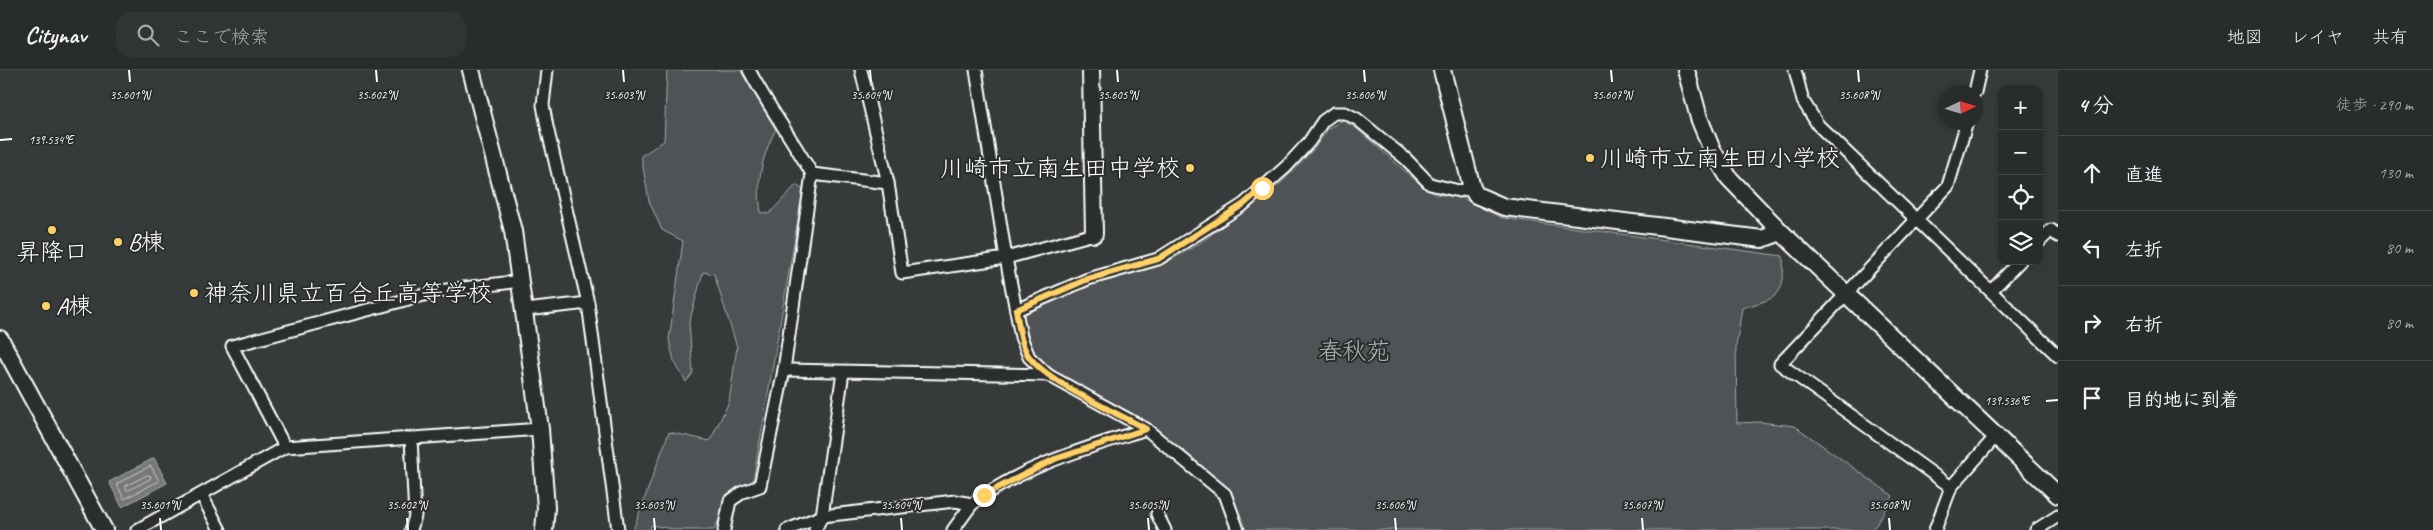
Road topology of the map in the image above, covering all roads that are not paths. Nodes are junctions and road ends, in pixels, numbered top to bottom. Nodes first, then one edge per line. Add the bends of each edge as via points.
1 (471, 70) edge
2 (547, 70) edge
3 (749, 70) edge
4 (862, 70) edge
5 (976, 70) edge
6 (1091, 70) edge
7 (1442, 70) edge
8 (1686, 70) edge
9 (1795, 70) edge
10 (1980, 70) edge
11 (1976, 85) edge
12 (1965, 130) edge
13 (812, 174) junction
14 (888, 183) junction
15 (1472, 188) junction
16 (1916, 219) junction
17 (1781, 232) junction
18 (1094, 234) joint
19 (2058, 236) edge
20 (2043, 238) edge
21 (1006, 258) junction
22 (2016, 265) edge
23 (521, 281) junction
24 (1990, 291) junction
25 (1848, 294) junction
26 (588, 302) junction
27 (525, 310) junction
28 (1016, 310) junction
29 (0, 339) edge
30 (2058, 356) edge
31 (784, 370) junction
32 (843, 372) junction
33 (1048, 376) junction
34 (540, 429) junction
35 (1146, 429) junction
36 (1996, 436) junction
37 (411, 438) junction
38 (285, 447) junction
39 (1951, 487) junction
40 (2058, 495) edge
41 (202, 496) junction
42 (972, 504) junction
43 (1157, 514) dead end
44 (822, 516) junction
45 (2058, 516) edge
46 (2044, 528) edge
47 (104, 530) edge
48 (137, 530) edge
49 (220, 530) edge
50 (411, 530) edge
51 (544, 530) edge
52 (618, 530) edge
53 (724, 530) edge
54 (787, 530) edge
55 (815, 530) edge
56 (953, 530) edge
57 (1165, 530) edge
58 (1238, 530) edge
59 (1935, 530) edge

1 - 23 street via 513,231
2 - 26 street via 543,104 546,127
3 - 13 street via 769,108
4 - 14 street
5 - 21 street
6 - 18 street
7 - 15 street
8 - 17 street via 1712,150 1729,178
9 - 16 street via 1803,101 1818,124
10 - 11 street
12 - 16 street via 1948,186
13 - 14 street
13 - 31 street
14 - 21 street via 902,273
15 - 17 street via 1476,195 1504,207 1762,239
15 - 28 street via 1459,191 1430,184 1406,159 1357,119 1345,113 1334,113 1323,121 1286,167 1244,204 1158,259 1088,279
16 - 24 street
16 - 25 street via 1858,279
17 - 25 street
18 - 21 street
19 - 20 street via 2052,230
21 - 28 street
22 - 24 street
23 - 27 street
23 - 38 street via 439,291 232,346
24 - 30 street
25 - 36 street
25 - 39 street via 1780,364
26 - 27 street
26 - 52 street
27 - 34 street
28 - 33 street via 1028,357
29 - 47 street
31 - 32 street
31 - 53 street via 760,486 743,492 730,502
32 - 33 street
32 - 44 street
33 - 35 street
34 - 37 street
34 - 51 street via 546,508
35 - 42 street via 1055,459
35 - 58 street via 1225,494
36 - 39 street
36 - 40 street
37 - 38 street
37 - 50 street via 415,516
38 - 41 street
39 - 59 street
41 - 48 street
41 - 49 street
42 - 44 street via 955,501
42 - 56 street
43 - 57 street
44 - 54 street
44 - 55 street
45 - 46 street

